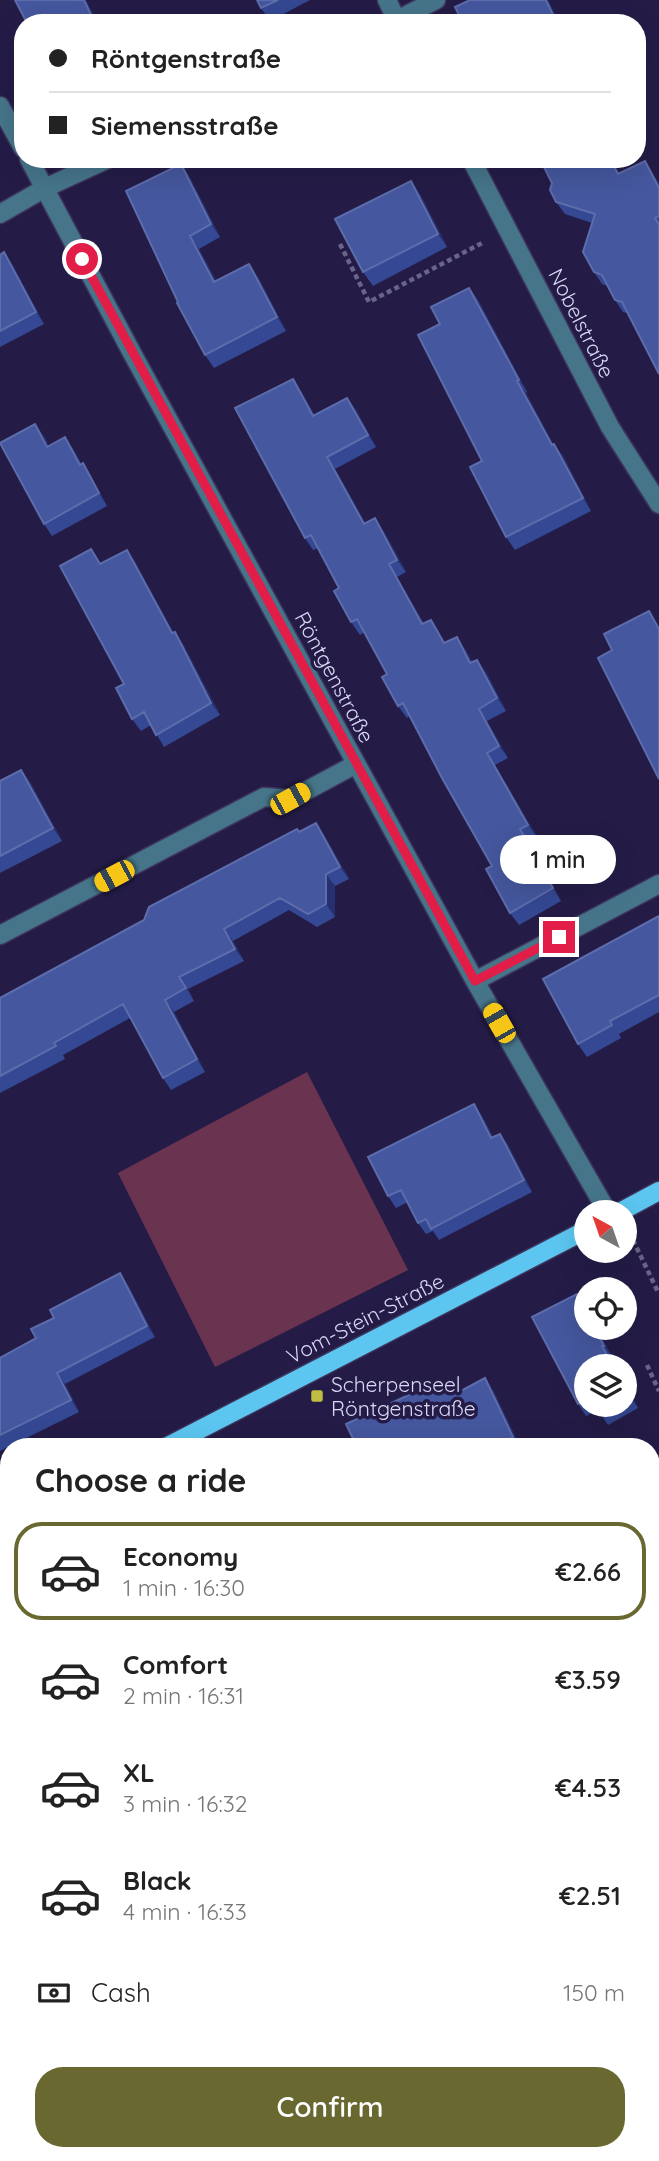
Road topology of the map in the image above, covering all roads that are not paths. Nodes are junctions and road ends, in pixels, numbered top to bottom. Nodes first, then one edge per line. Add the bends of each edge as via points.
1 (436, 0) edge
2 (410, 14) edge
3 (0, 106) edge
4 (14, 132) edge
5 (34, 168) edge
6 (88, 168) edge
7 (476, 168) edge
8 (45, 188) junction
9 (0, 214) edge
10 (659, 504) edge
11 (356, 764) junction
12 (659, 884) edge
13 (0, 935) edge
14 (475, 981) junction
15 (659, 1191) edge
16 (601, 1200) edge
17 (637, 1203) edge
18 (574, 1236) edge
19 (183, 1438) edge

1 - 2 street
3 - 4 street
5 - 8 street, Röntgenstraße
6 - 8 street
7 - 10 street, Nobelstraße via 610,427
8 - 9 street
8 - 11 street, Röntgenstraße
11 - 13 street via 290,799 264,797
11 - 14 street, Röntgenstraße
12 - 14 street
14 - 16 street, Röntgenstraße
15 - 17 main road
18 - 19 main road, Vom-Stein-Straße

